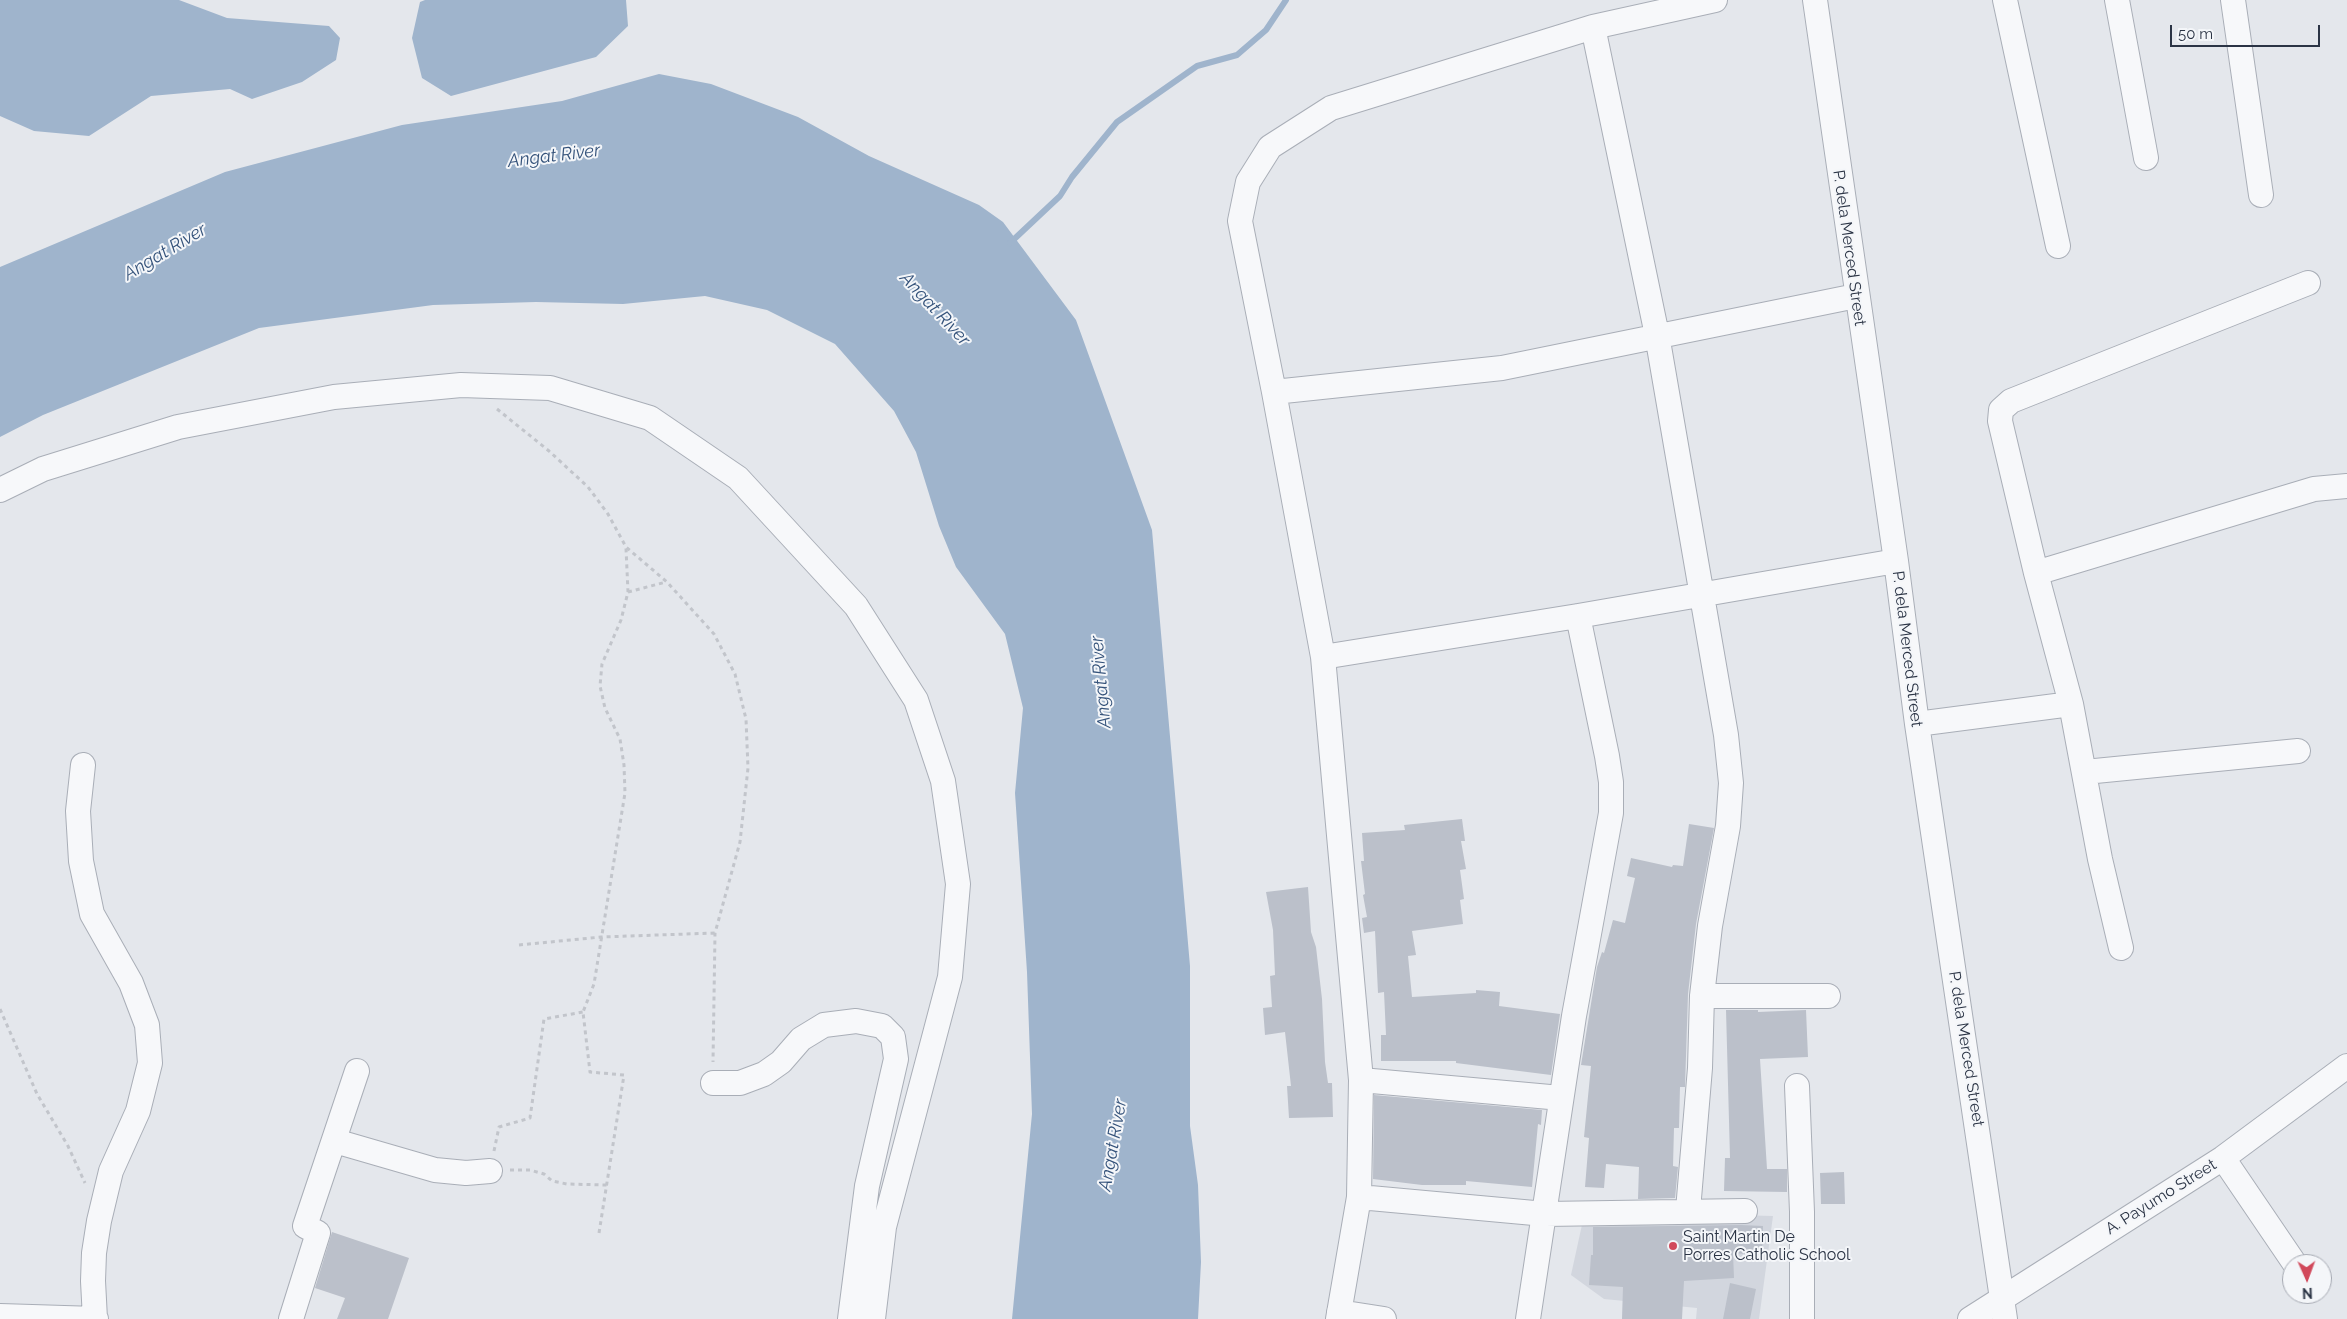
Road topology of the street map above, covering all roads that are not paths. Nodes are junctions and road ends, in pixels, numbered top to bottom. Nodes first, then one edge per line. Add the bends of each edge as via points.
1 (1715, 0) edge
2 (1814, 0) edge
3 (2005, 0) edge
4 (2117, 0) edge
5 (2233, 0) edge
6 (1593, 27) junction
7 (2146, 158) dead end
8 (2261, 195) dead end
9 (2058, 246) dead end
10 (2308, 283) dead end
11 (1856, 296) junction
12 (1657, 335) junction
13 (1274, 392) junction
14 (2347, 486) edge
15 (0, 490) edge
16 (1896, 561) junction
17 (2036, 573) junction
18 (1700, 596) junction
19 (1578, 616) junction
20 (1323, 657) junction
21 (2071, 704) junction
22 (1917, 724) junction
23 (2298, 752) dead end
24 (83, 766) dead end
25 (2086, 772) junction
26 (2121, 948) dead end
27 (1702, 996) junction
28 (1828, 996) dead end
29 (2347, 1066) edge
30 (357, 1071) dead end
31 (1361, 1080) junction
32 (713, 1083) road end
33 (1797, 1086) dead end
34 (1561, 1098) junction
35 (335, 1141) junction
36 (2224, 1158) junction
37 (490, 1171) road end
38 (1359, 1197) junction
39 (1688, 1210) junction
40 (1745, 1211) dead end
41 (1545, 1214) junction
42 (2288, 1254) edge
43 (2004, 1308) edge
44 (0, 1316) edge
45 (1338, 1316) edge
46 (96, 1319) edge
47 (291, 1319) edge
48 (850, 1319) edge
49 (873, 1319) edge
50 (1384, 1319) edge
51 (1528, 1319) edge
52 (1802, 1319) edge
53 (1970, 1319) edge

1 - 6 street
2 - 11 street, P. dela Merced Street
3 - 9 street
4 - 7 street
5 - 8 street
6 - 12 street
6 - 13 street via 1331,108 1270,147 1248,182 1240,221
10 - 17 street via 2011,401 2001,410 2000,421
11 - 12 street
11 - 16 street, P. dela Merced Street
12 - 13 street via 1502,368
12 - 18 street
13 - 20 street
14 - 17 street via 2314,489
15 - 49 street via 43,469 178,427 334,397 461,385 550,388 650,418 738,478 856,606 916,700 943,780 958,884 950,977 884,1227
16 - 18 street
16 - 22 street, P. dela Merced Street
17 - 21 street
18 - 19 street
18 - 27 street via 1726,735 1731,783 1728,826 1710,926
19 - 20 street
19 - 34 street via 1607,756 1611,813
20 - 31 street
21 - 22 street
21 - 25 street
22 - 43 street, P. dela Merced Street
23 - 25 street
24 - 46 street via 78,821 81,861 92,914 131,983 147,1025 150,1063 138,1111 111,1171 99,1221 93,1272
25 - 26 street via 2100,859
27 - 28 street
27 - 39 street via 1700,1068
29 - 36 street, A. Payumo Street
30 - 35 street
31 - 34 street
31 - 38 street
32 - 48 street via 740,1082 764,1074 781,1062 802,1039 824,1025 856,1022 882,1026 893,1037 896,1059 867,1186
33 - 52 street
34 - 41 street
35 - 37 street via 435,1170
35 - 47 street via 305,1226 318,1233
36 - 42 street
36 - 43 street, A. Payumo Street
38 - 41 street
38 - 45 street
39 - 40 street
39 - 41 street
41 - 51 street
43 - 53 street, A. Payumo Street
44 - 46 street
45 - 50 street

